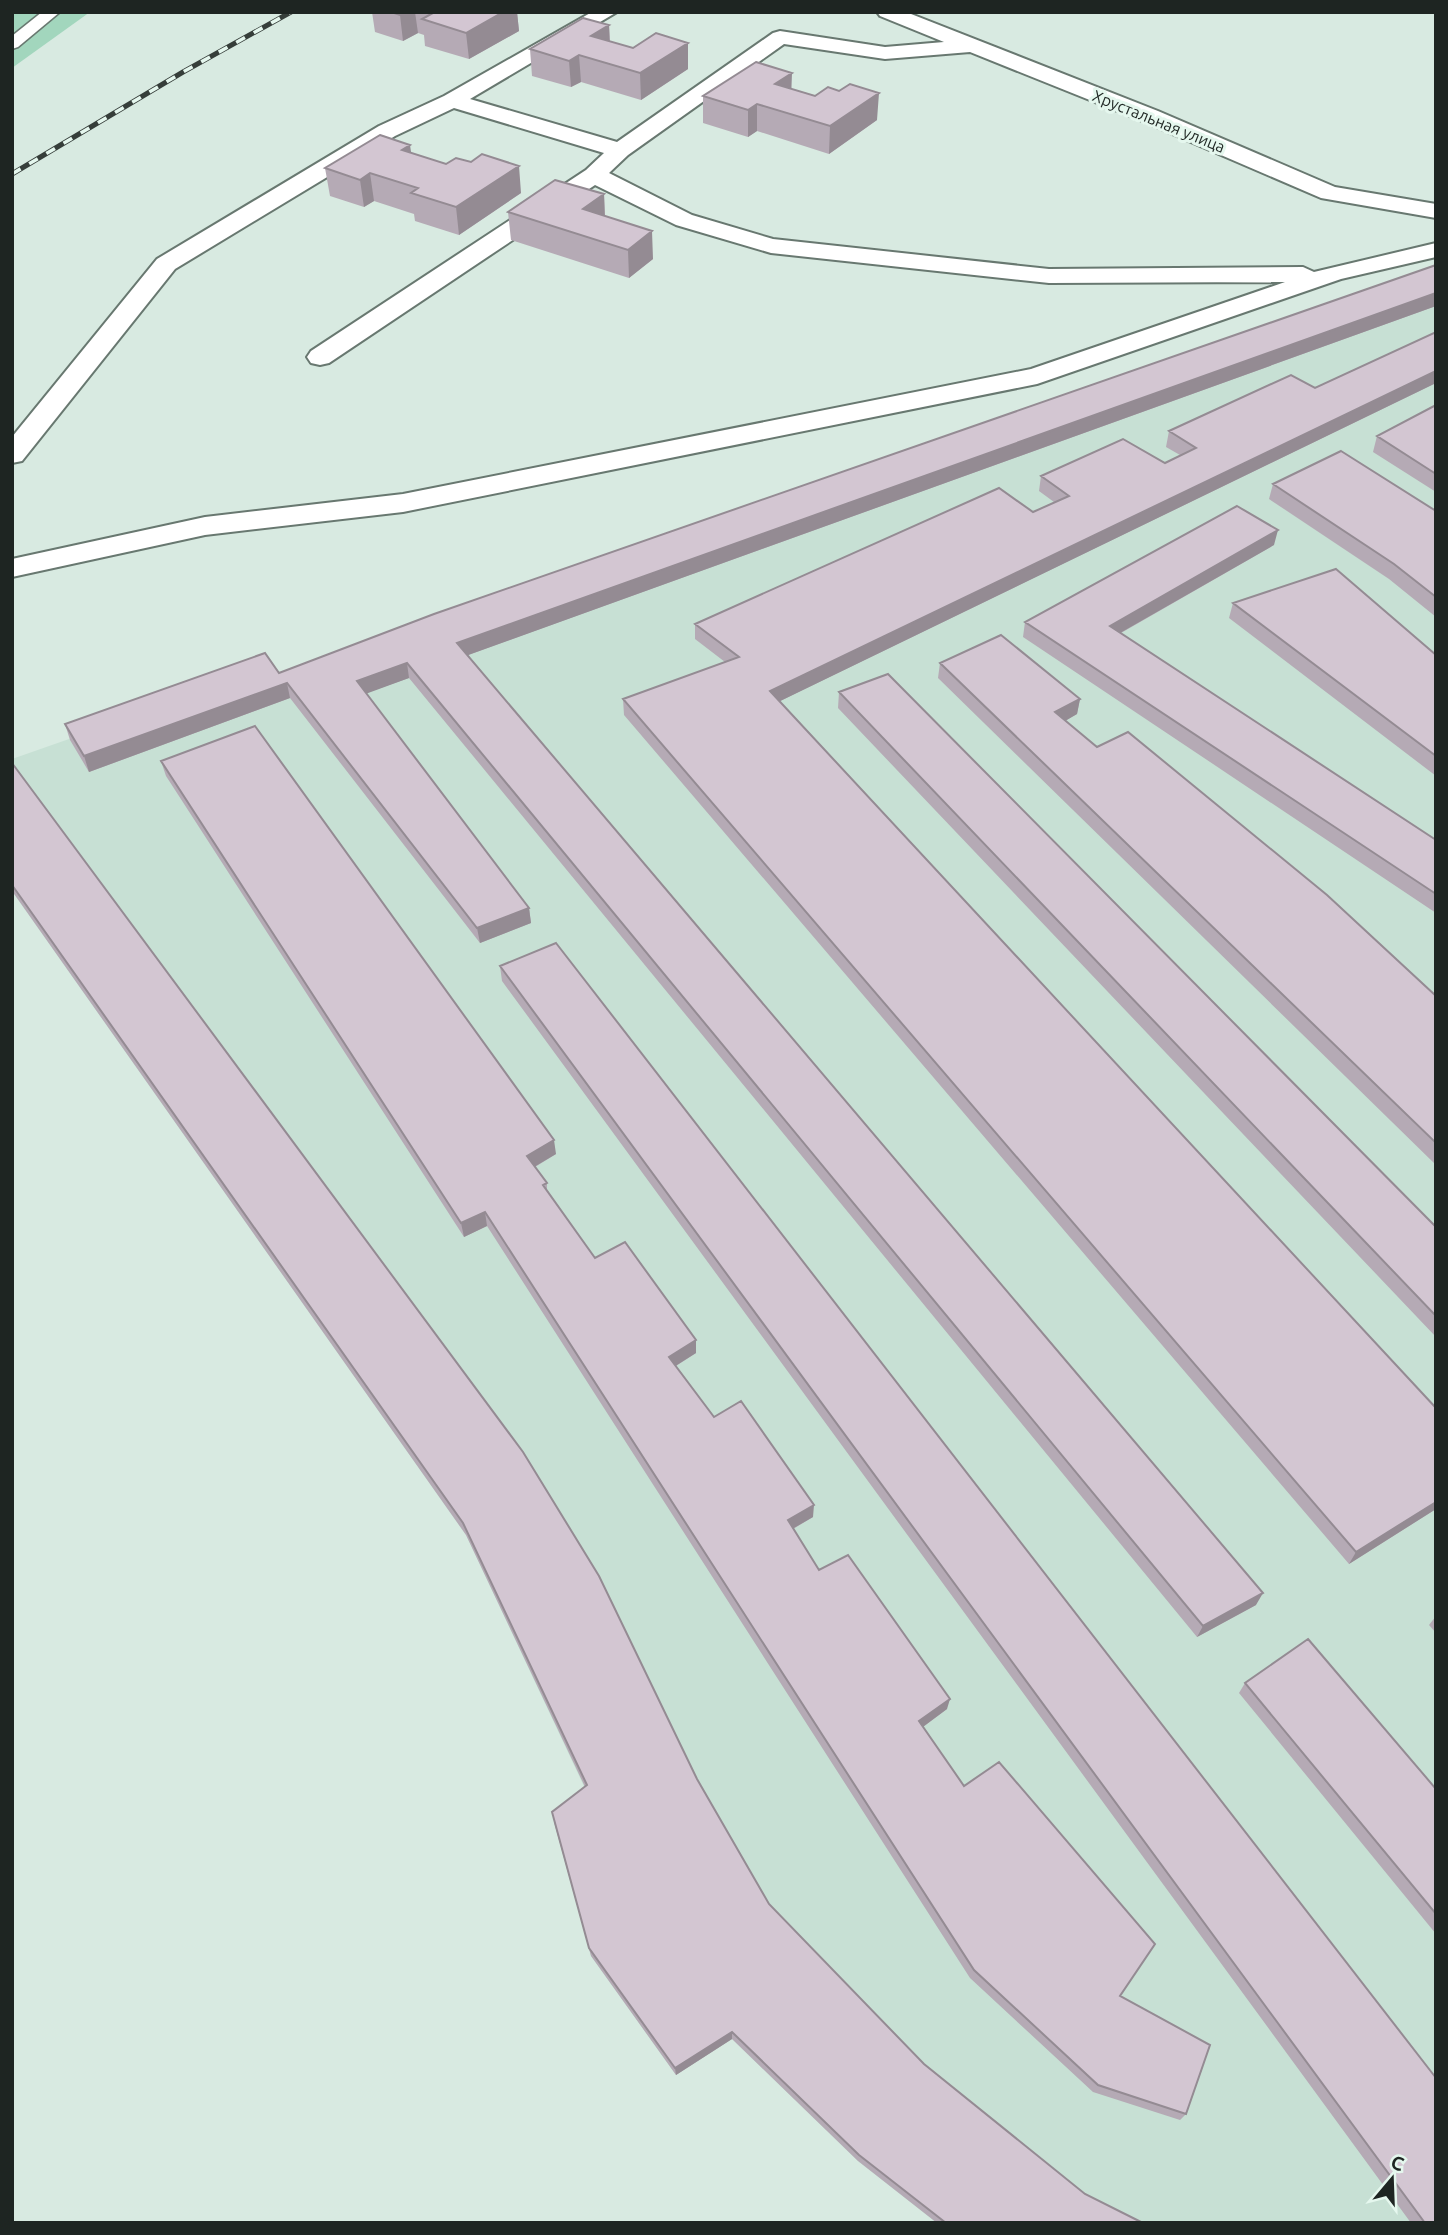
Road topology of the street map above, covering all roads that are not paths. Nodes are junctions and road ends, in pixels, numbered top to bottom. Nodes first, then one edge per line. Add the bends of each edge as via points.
1 (52, 12) edge
2 (607, 12) edge
3 (887, 12) edge
4 (12, 44) edge
5 (971, 46) junction
6 (452, 101) junction
7 (620, 150) junction
8 (593, 175) junction
9 (1436, 211) edge
10 (1436, 250) edge
11 (1334, 273) junction
12 (320, 357) dead end
13 (12, 456) edge
14 (12, 568) edge

1 - 4 lane
2 - 6 street
3 - 5 street, Хрустальная улица
5 - 7 street via 886,53 780,37
5 - 9 street, Хрустальная улица via 1329,193
6 - 7 street
6 - 13 street via 387,131 166,264
7 - 8 street
8 - 11 street via 684,220 771,246 1049,276
8 - 12 street
10 - 11 street
11 - 14 street via 1037,376 403,503 205,526

